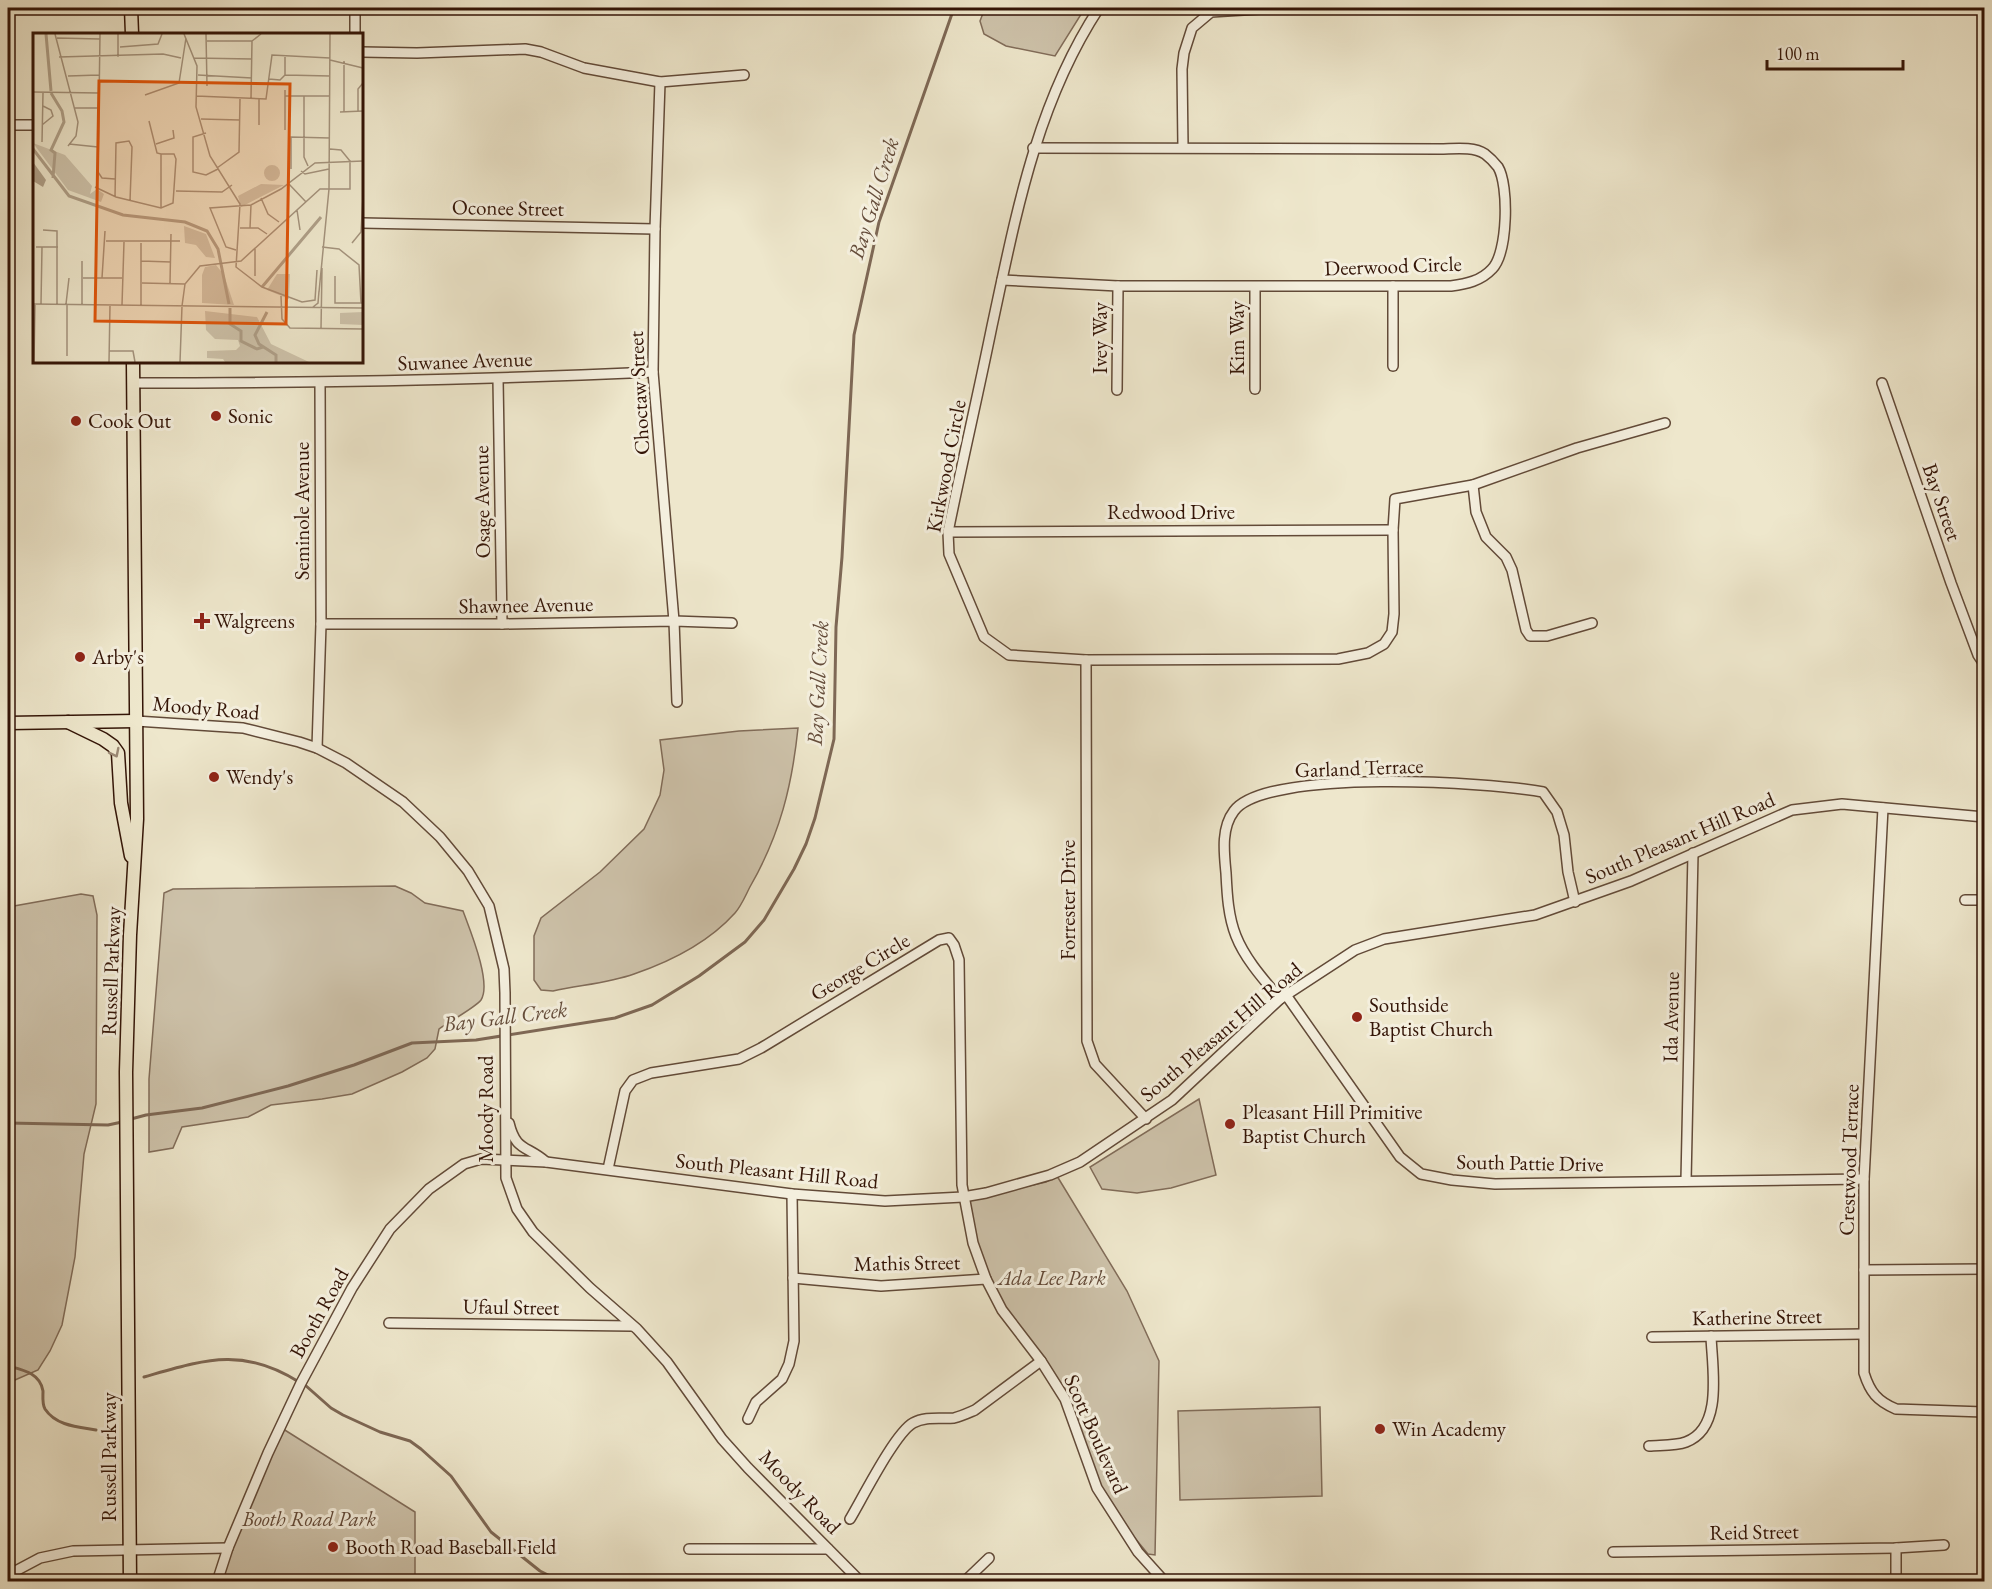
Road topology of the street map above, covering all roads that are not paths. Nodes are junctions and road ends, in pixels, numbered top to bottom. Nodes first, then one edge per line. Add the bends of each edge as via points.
1 (131, 8) edge
2 (355, 8) edge
3 (1099, 8) edge
4 (1303, 8) edge
5 (1396, 8) edge
6 (132, 33) edge
7 (355, 33) edge
8 (363, 52) edge
9 (744, 75) dead end
10 (660, 82) junction
11 (8, 125) edge
12 (33, 125) edge
13 (1183, 147) junction
14 (1033, 148) junction
15 (363, 223) edge
16 (655, 229) junction
17 (1002, 280) junction
18 (1118, 286) junction
19 (1393, 286) junction
20 (1255, 287) junction
21 (133, 363) edge
22 (1393, 366) dead end
23 (653, 372) junction
24 (498, 379) junction
25 (133, 383) junction
26 (320, 383) junction
27 (1882, 383) dead end
28 (1255, 389) dead end
29 (1117, 390) dead end
30 (1665, 423) dead end
31 (1473, 485) junction
32 (1393, 530) junction
33 (948, 532) junction
34 (674, 621) junction
35 (732, 623) dead end
36 (1592, 623) dead end
37 (321, 624) junction
38 (502, 624) junction
39 (1086, 660) junction
40 (1984, 664) edge
41 (677, 702) dead end
42 (136, 721) junction
43 (68, 722) junction
44 (8, 723) edge
45 (316, 748) junction
46 (1883, 808) junction
47 (1984, 816) edge
48 (1693, 853) junction
49 (135, 877) junction
50 (1965, 900) dead end
51 (1984, 900) edge
52 (1575, 902) junction
53 (1283, 997) junction
54 (505, 1110) junction
55 (1146, 1119) junction
56 (505, 1159) junction
57 (546, 1162) junction
58 (608, 1169) junction
59 (1864, 1179) junction
60 (1686, 1181) junction
61 (792, 1194) junction
62 (963, 1197) junction
63 (1984, 1269) edge
64 (1864, 1270) junction
65 (793, 1278) junction
66 (986, 1279) junction
67 (389, 1323) dead end
68 (632, 1326) junction
69 (1863, 1334) junction
70 (1711, 1336) junction
71 (1652, 1337) dead end
72 (1041, 1361) junction
73 (1984, 1412) edge
74 (748, 1419) dead end
75 (1649, 1446) dead end
76 (850, 1519) dead end
77 (1944, 1545) dead end
78 (228, 1548) junction
79 (1896, 1548) junction
80 (689, 1549) dead end
81 (828, 1549) junction
82 (129, 1550) junction
83 (1613, 1552) dead end
84 (988, 1558) dead end
85 (8, 1575) edge
86 (130, 1581) edge
87 (217, 1581) edge
88 (861, 1581) edge
89 (964, 1581) edge
90 (1165, 1581) edge
91 (1896, 1581) edge

1 - 6 main road
2 - 7 street
3 - 14 street, Kirkwood Circle via 1059,78
4 - 5 street
4 - 13 street via 1211,12 1192,28 1182,69
8 - 10 street via 525,49 585,68
9 - 10 street
10 - 16 street, Choctaw Street
11 - 12 street
13 - 14 street, Deerwood Circle
13 - 19 street, Deerwood Circle via 1482,152 1498,168 1503,183 1503,237 1494,268 1467,284
14 - 17 street, Kirkwood Circle
15 - 16 street, Oconee Street
16 - 23 street, Choctaw Street
17 - 18 street, Deerwood Circle
17 - 33 street, Kirkwood Circle
18 - 20 street, Deerwood Circle
18 - 29 street, Ivey Way
19 - 20 street, Deerwood Circle
19 - 22 street
20 - 28 street, Kim Way
21 - 25 main road, Russell Parkway
23 - 24 street, Suwanee Avenue
23 - 34 street, Choctaw Street
24 - 26 street, Suwanee Avenue
24 - 38 street, Osage Avenue
25 - 26 street, Suwanee Avenue
25 - 42 main road, Russell Parkway
26 - 37 street, Seminole Avenue
27 - 40 street, Bay Street via 1951,583
30 - 31 street via 1577,448
31 - 32 street, Kirkwood Circle via 1395,499
31 - 36 street via 1476,512 1486,537 1506,557 1512,570 1530,636 1547,636
32 - 33 street, Redwood Drive
32 - 39 street, Kirkwood Circle via 1392,632 1384,644 1368,653 1338,659
33 - 39 street, Kirkwood Circle via 949,554 984,637 1009,655
34 - 35 street, Shawnee Avenue
34 - 38 street, Shawnee Avenue
34 - 41 street, Choctaw Street
37 - 38 street, Shawnee Avenue
37 - 45 street, Seminole Avenue
39 - 55 street, Forrester Drive via 1087,1041 1095,1065
42 - 43 main road, Moody Road
42 - 45 street, Moody Road via 243,728
42 - 49 main road, Russell Parkway
43 - 44 main road, Moody Road
43 -> 49 main road via 104,739 118,753 121,803
45 - 54 street, Moody Road via 346,763 403,802 440,837 468,871 489,906 504,969
46 - 47 street, South Pleasant Hill Road
46 - 48 street, South Pleasant Hill Road via 1842,804 1792,810
46 - 59 street, Crestwood Terrace
48 - 52 street, South Pleasant Hill Road
48 - 60 street, Ida Avenue
49 - 82 main road, Russell Parkway via 126,1071
50 - 51 street
52 - 53 street, South Pleasant Hill Road via 1535,915 1384,939 1355,950
52 - 53 street, Garland Terrace via 1564,835 1557,812 1543,792 1467,783 1342,783 1294,787 1245,800 1227,824 1224,845 1228,903 1235,935 1245,954
53 - 55 street, South Pleasant Hill Road via 1172,1101
53 - 60 street, South Pattie Drive via 1400,1157 1421,1174 1495,1184
54 - 56 street, Moody Road
54 - 57 street via 515,1141
55 - 62 street, South Pleasant Hill Road via 1080,1162 1050,1175
56 - 57 street, South Pleasant Hill Road
56 - 68 street, Moody Road via 510,1193 526,1223
56 - 78 street, Booth Road via 464,1164 429,1189 390,1229 352,1288 301,1383
57 - 58 street, South Pleasant Hill Road
58 - 61 street, South Pleasant Hill Road
58 - 62 street, George Circle via 626,1091 633,1080 651,1073 738,1059 939,940 949,938 959,960
59 - 60 street, South Pattie Drive
59 - 64 street, Crestwood Terrace
61 - 62 street, South Pleasant Hill Road via 885,1201
61 - 65 street
62 - 66 street, Scott Boulevard
63 - 64 street
64 - 69 street, Crestwood Terrace
65 - 66 street, Mathis Street via 881,1286
65 - 74 street via 794,1341 789,1364 782,1379 756,1402
66 - 72 street, Scott Boulevard via 1008,1318
67 - 68 street, Ufaul Street
68 - 81 street, Moody Road via 668,1362 748,1468
69 - 70 street, Katherine Street
69 - 73 street, Crestwood Terrace via 1866,1380 1883,1404 1896,1409
70 - 71 street, Katherine Street
70 - 75 street via 1713,1400 1707,1423 1687,1442
72 - 76 street via 965,1415 912,1423 899,1435
72 - 90 street, Scott Boulevard via 1065,1399 1097,1488 1137,1552
77 - 79 street, Reid Street
78 - 82 street
78 - 87 street, Booth Road
79 - 83 street, Reid Street
79 - 91 street
80 - 81 street
81 - 88 street, Moody Road
82 - 85 street via 73,1551 40,1558
82 - 86 main road, Russell Parkway
84 - 89 street

